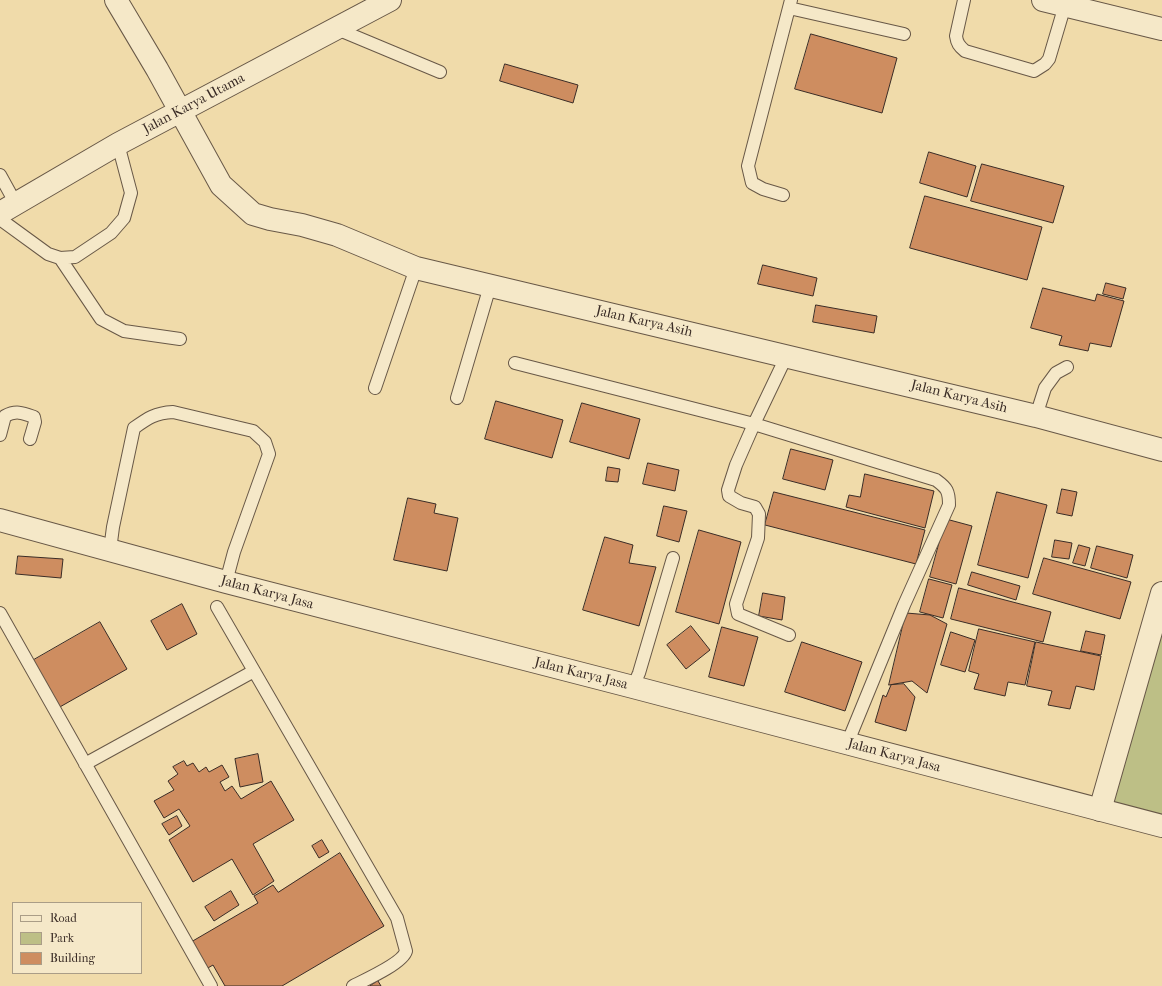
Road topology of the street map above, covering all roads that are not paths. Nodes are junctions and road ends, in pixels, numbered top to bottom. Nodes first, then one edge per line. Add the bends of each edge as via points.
1 (116, 0) edge
2 (390, 0) edge
3 (964, 0) edge
4 (1043, 0) edge
5 (790, 4) edge
6 (1070, 4) edge
7 (337, 29) junction
8 (1162, 29) edge
9 (904, 34) dead end
10 (440, 72) dead end
11 (180, 111) junction
12 (118, 144) junction
13 (0, 175) edge
14 (783, 195) dead end
15 (8, 209) edge
16 (0, 219) edge
17 (60, 258) junction
18 (416, 268) junction
19 (490, 286) junction
20 (180, 339) dead end
21 (787, 355) junction
22 (515, 364) dead end
23 (1067, 367) dead end
24 (375, 388) dead end
25 (457, 398) dead end
26 (1036, 416) junction
27 (754, 424) junction
28 (0, 435) edge
29 (30, 439) dead end
30 (1162, 450) edge
31 (0, 520) edge
32 (110, 550) junction
33 (673, 558) dead end
34 (226, 582) junction
35 (1162, 593) edge
36 (217, 607) dead end
37 (0, 614) edge
38 (789, 635) dead end
39 (254, 671) junction
40 (633, 687) junction
41 (847, 744) junction
42 (85, 764) junction
43 (1100, 810) junction
44 (1162, 826) edge
45 (211, 986) edge
46 (354, 986) edge

1 - 11 street, Jalan Karya Asih
2 - 7 street, Jalan Karya Utama
3 - 6 lane via 956,36 960,47 964,51 1034,71 1049,58
4 - 6 street
5 - 9 lane
5 - 14 lane via 748,166 752,182 763,189
6 - 8 street
7 - 10 lane
7 - 11 street, Jalan Karya Utama
11 - 12 street, Jalan Karya Utama
11 - 18 street, Jalan Karya Asih via 221,185 253,214 337,234
12 - 15 street, Jalan Karya Utama
12 - 17 lane via 131,193 124,218 111,234 75,257
13 - 15 lane
16 - 17 lane via 48,254
17 - 20 lane via 101,319 124,331
18 - 19 street, Jalan Karya Asih
18 - 24 lane
19 - 21 street, Jalan Karya Asih
19 - 25 lane
21 - 26 street, Jalan Karya Asih
21 - 27 lane
22 - 27 lane
23 - 26 lane via 1056,373 1045,388
26 - 30 street, Jalan Karya Asih
27 - 38 lane via 728,490 729,496 755,507 759,514 758,538 736,604 738,614
27 - 41 lane via 936,480 949,493 949,504
28 - 29 lane via 5,416 12,412 20,412 34,417
31 - 32 street, Jalan Karya Jasa
32 - 34 street, Jalan Karya Jasa
32 - 34 lane via 134,428 153,415 172,412 253,431 265,442 269,454
33 - 40 lane
34 - 40 street, Jalan Karya Jasa
35 - 43 street
36 - 39 lane
37 - 42 lane
39 - 42 lane
39 - 46 lane via 397,918 405,955
40 - 41 street, Jalan Karya Jasa
41 - 43 street, Jalan Karya Jasa
42 - 45 lane
43 - 44 street, Jalan Karya Jasa

